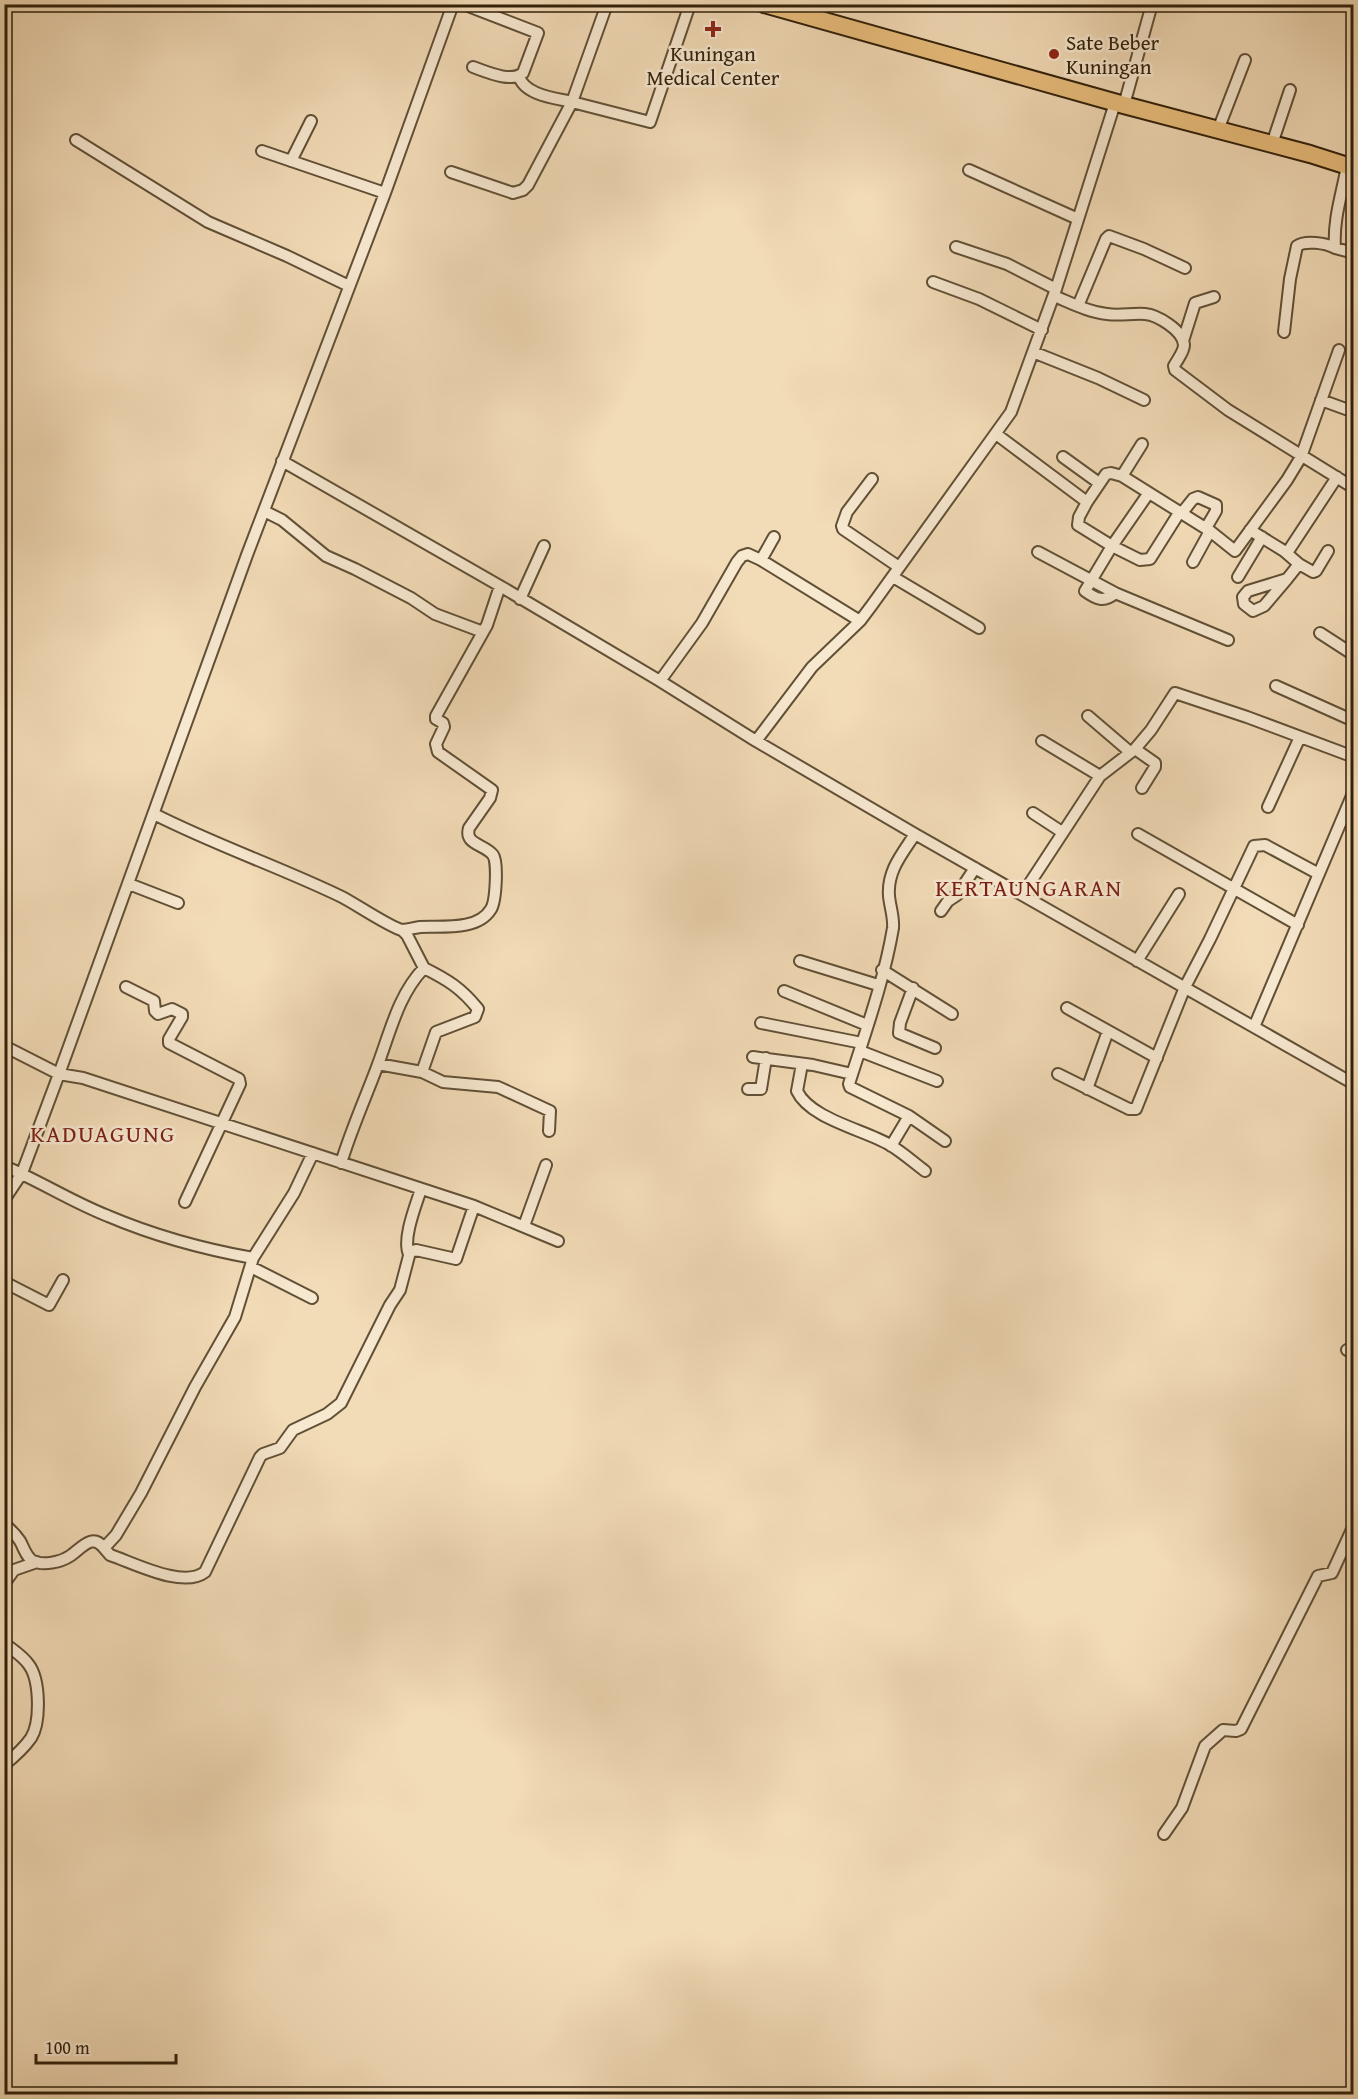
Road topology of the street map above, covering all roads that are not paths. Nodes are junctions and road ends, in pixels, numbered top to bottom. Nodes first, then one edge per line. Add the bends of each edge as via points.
1 (453, 4) edge
2 (463, 4) edge
3 (606, 4) edge
4 (690, 4) edge
5 (764, 4) edge
6 (1152, 4) edge
7 (1245, 60) dead end
8 (473, 68) dead end
9 (519, 76) junction
10 (1290, 90) dead end
11 (572, 102) junction
12 (1120, 104) junction
13 (310, 122) dead end
14 (1218, 130) junction
15 (76, 140) dead end
16 (1272, 144) junction
17 (262, 151) dead end
18 (291, 161) junction
19 (1350, 167) edge
20 (969, 170) dead end
21 (451, 172) dead end
22 (385, 194) junction
23 (1078, 219) junction
24 (956, 248) dead end
25 (1335, 248) junction
26 (1353, 253) edge
27 (1185, 268) dead end
28 (933, 282) dead end
29 (349, 286) junction
30 (1055, 292) junction
31 (1214, 297) dead end
32 (1078, 306) junction
33 (1042, 330) junction
34 (1284, 332) dead end
35 (1183, 340) junction
36 (1339, 350) dead end
37 (1033, 352) junction
38 (1144, 400) dead end
39 (1321, 400) junction
40 (1353, 412) edge
41 (996, 434) junction
42 (1142, 444) dead end
43 (1063, 457) dead end
44 (1301, 457) junction
45 (282, 461) junction
46 (1122, 476) junction
47 (1337, 477) junction
48 (872, 479) dead end
49 (1099, 483) junction
50 (1353, 488) edge
51 (1148, 494) junction
52 (1087, 501) junction
53 (264, 511) junction
54 (1180, 513) junction
55 (1208, 530) junction
56 (1250, 530) junction
57 (774, 537) dead end
58 (1262, 537) junction
59 (544, 546) dead end
60 (1112, 546) junction
61 (1235, 551) junction
62 (1328, 551) dead end
63 (1038, 552) dead end
64 (1287, 553) junction
65 (761, 560) junction
66 (1248, 560) junction
67 (1192, 562) dead end
68 (1299, 564) junction
69 (899, 567) junction
70 (893, 576) junction
71 (1238, 577) dead end
72 (1287, 579) dead end
73 (500, 586) junction
74 (1086, 590) junction
75 (520, 599) junction
76 (860, 621) junction
77 (979, 628) dead end
78 (483, 632) junction
79 (1320, 633) dead end
80 (1228, 640) dead end
81 (1353, 655) edge
82 (660, 681) junction
83 (1276, 686) dead end
84 (1088, 716) dead end
85 (1353, 721) edge
86 (1300, 737) junction
87 (756, 741) junction
88 (1042, 741) dead end
89 (1132, 750) junction
90 (1353, 757) edge
91 (1100, 776) junction
92 (1142, 789) dead end
93 (1353, 791) edge
94 (1268, 807) dead end
95 (1033, 813) dead end
96 (154, 814) junction
97 (1062, 832) junction
98 (915, 834) junction
99 (1138, 834) dead end
100 (975, 868) junction
101 (1319, 874) junction
102 (129, 884) junction
103 (1233, 890) junction
104 (1179, 894) dead end
105 (1022, 896) junction
106 (178, 903) dead end
107 (942, 911) dead end
108 (1298, 925) junction
109 (402, 930) junction
110 (800, 961) dead end
111 (1137, 961) junction
112 (424, 968) junction
113 (882, 970) junction
114 (878, 985) junction
115 (126, 987) dead end
116 (1185, 987) junction
117 (913, 988) junction
118 (784, 991) dead end
119 (1067, 1008) dead end
120 (952, 1014) dead end
121 (762, 1023) dead end
122 (867, 1025) junction
123 (1254, 1028) junction
124 (1108, 1031) junction
125 (4, 1046) edge
126 (861, 1047) junction
127 (935, 1048) dead end
128 (753, 1057) dead end
129 (1157, 1058) junction
130 (766, 1059) junction
131 (378, 1064) junction
132 (802, 1064) junction
133 (422, 1072) junction
134 (59, 1074) junction
135 (852, 1074) junction
136 (1058, 1074) dead end
137 (937, 1081) dead end
138 (1353, 1084) edge
139 (748, 1089) dead end
140 (1087, 1089) junction
141 (909, 1116) junction
142 (221, 1122) junction
143 (549, 1131) dead end
144 (945, 1141) dead end
145 (891, 1146) junction
146 (313, 1153) junction
147 (341, 1163) junction
148 (546, 1165) dead end
149 (4, 1166) edge
150 (925, 1171) dead end
151 (22, 1173) junction
152 (421, 1189) junction
153 (4, 1200) edge
154 (185, 1202) dead end
155 (474, 1206) junction
156 (524, 1226) junction
157 (558, 1241) dead end
158 (409, 1254) junction
159 (252, 1262) junction
160 (63, 1280) dead end
161 (4, 1282) edge
162 (312, 1298) dead end
163 (4, 1524) edge
164 (1353, 1525) edge
165 (104, 1548) junction
166 (37, 1562) junction
167 (4, 1584) edge
168 (4, 1643) edge
169 (4, 1765) edge
170 (1164, 1834) dead end

1 - 22 street
2 - 9 street via 538,33
3 - 11 street
4 - 11 street via 650,122
5 - 12 main road
6 - 12 street
7 - 14 street
8 - 9 street
9 - 11 street via 529,89
10 - 16 street
11 - 21 street via 523,190 513,194
12 - 14 main road
12 - 23 street
13 - 18 street
14 - 16 main road
15 - 29 street via 208,222
16 - 19 main road
17 - 18 street
18 - 22 street
19 - 25 street via 1336,212
20 - 23 street
22 - 29 street
23 - 30 street
24 - 30 street via 1007,264
25 - 26 street
25 - 34 street via 1328,244 1297,246
27 - 32 street via 1109,236
28 - 33 street
29 - 45 street
30 - 32 street
30 - 33 street
31 - 35 street via 1195,303
32 - 35 street via 1107,314 1150,315 1174,329
33 - 37 street
35 - 44 street via 1175,370
36 - 39 street
37 - 38 street
37 - 41 street via 1016,402
39 - 40 street
39 - 44 street
41 - 52 street
41 - 69 street
42 - 46 street
43 - 49 street
44 - 47 street
44 - 56 street
45 - 53 street
45 - 73 street
46 - 49 street via 1106,474
46 - 51 street
47 - 50 street
47 - 64 street
48 - 69 street via 847,512 842,526
49 - 52 street
51 - 54 street
51 - 60 street
52 - 60 street via 1078,525
53 - 78 street via 282,520 326,556 443,618
53 - 96 street
54 - 55 street
54 - 55 street via 1197,497 1216,506
54 - 60 street via 1150,559 1140,560
55 - 61 street
55 - 67 street
56 - 58 street
56 - 61 street
57 - 65 street
58 - 64 street
58 - 66 street
59 - 75 street
60 - 74 street
61 - 66 street
62 - 68 street via 1316,571
63 - 74 street
64 - 68 street
65 - 76 street
65 - 82 street via 748,554 742,556 702,623
66 - 71 street
68 - 72 street
69 - 70 street
70 - 76 street
70 - 77 street
73 - 75 street
73 - 78 street
74 - 80 street via 1115,593
75 - 82 street
76 - 87 street via 812,667
78 - 109 street via 436,716 444,727 436,747 492,790 467,834 496,861 493,906 486,915 466,926
79 - 81 street
82 - 87 street
83 - 85 street
84 - 89 street
86 - 89 street via 1175,693 1151,730
86 - 90 street
86 - 94 street
87 - 98 street
88 - 91 street
89 - 91 street
89 - 92 street via 1155,763
91 - 97 street
93 - 101 street
95 - 97 street
96 - 102 street
96 - 109 street via 342,897
97 - 105 street
98 - 100 street
98 - 113 street via 890,878 893,926
99 - 103 street
100 - 105 street
100 - 107 street
101 - 103 street via 1259,844 1251,851
101 - 108 street
102 - 106 street
102 - 134 street
103 - 108 street
103 - 116 street
104 - 111 street
105 - 111 street
108 - 123 street
109 - 112 street
110 - 114 street
111 - 116 street
112 - 131 street via 400,1003
112 - 133 street via 450,981 478,1009 475,1017 436,1032
113 - 114 street
113 - 117 street
114 - 122 street
115 - 142 street via 154,1001 158,1014 172,1009 182,1014 169,1043 239,1078 240,1084
116 - 123 street
116 - 129 street
117 - 120 street
117 - 127 street via 899,1033
118 - 122 street
119 - 124 street
121 - 126 street
122 - 126 street
123 - 138 street
124 - 129 street
124 - 140 street
125 - 134 street
126 - 135 street
126 - 137 street
128 - 130 street
129 - 140 street via 1139,1105 1133,1110
130 - 132 street
130 - 139 street via 761,1089
131 - 133 street
131 - 147 street
132 - 135 street
132 - 145 street via 797,1091 801,1098 837,1122
133 - 143 street via 443,1082 495,1086 508,1091 550,1111
134 - 142 street
134 - 151 street
135 - 141 street via 850,1087
136 - 140 street
141 - 144 street
141 - 145 street
142 - 146 street
142 - 154 street
145 - 150 street
146 - 147 street
146 - 159 street
147 - 152 street
148 - 156 street
149 - 151 street
151 - 153 street
151 - 159 street via 105,1216
152 - 155 street
152 - 158 street via 410,1223 406,1248
155 - 156 street
155 - 158 street via 456,1258 416,1250
156 - 157 street
158 - 165 street via 400,1290 344,1398 327,1414 293,1430 276,1450 260,1457 205,1572 198,1577 180,1578 110,1555
159 - 162 street
159 - 165 street via 235,1317 141,1493
160 - 161 street via 49,1305
163 - 166 street
164 - 170 street via 1332,1573 1318,1576 1241,1729 1223,1730 1205,1746 1182,1808
165 - 166 street via 93,1541 56,1562
166 - 167 street via 14,1570
168 - 169 street via 31,1667 38,1698 31,1738

